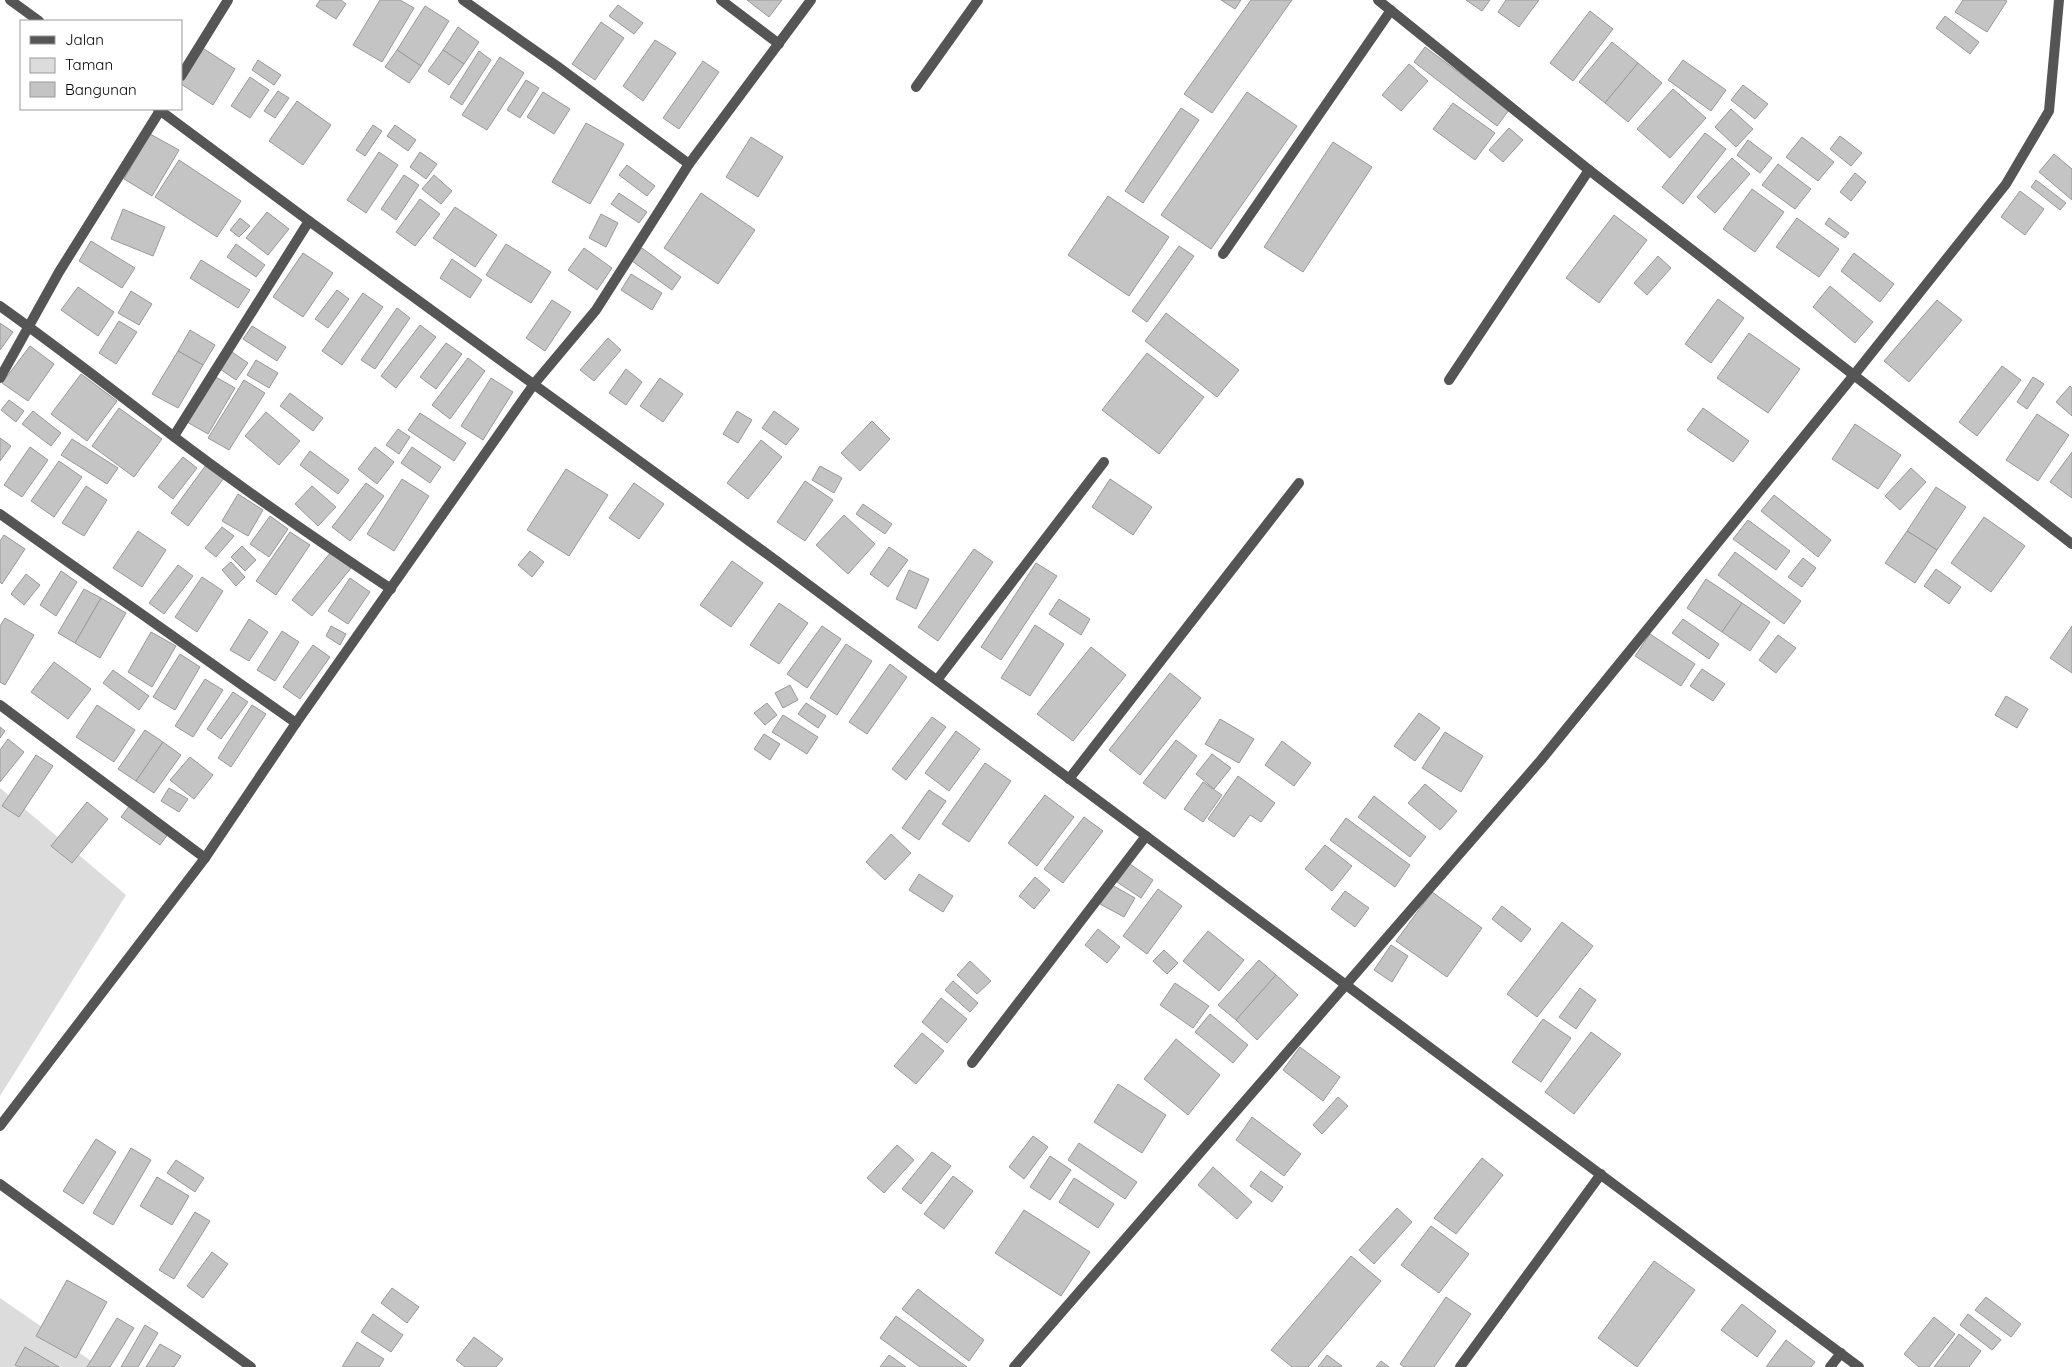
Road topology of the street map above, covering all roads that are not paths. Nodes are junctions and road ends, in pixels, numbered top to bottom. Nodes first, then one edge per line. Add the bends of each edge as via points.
1 (10, 0) edge
2 (228, 0) edge
3 (463, 0) edge
4 (721, 0) edge
5 (811, 0) edge
6 (978, 0) edge
7 (1378, 0) edge
8 (2058, 0) edge
9 (1391, 10) junction
10 (38, 20) edge
11 (779, 44) junction
12 (182, 74) edge
13 (916, 87) dead end
14 (159, 110) edge
15 (161, 110) edge
16 (689, 164) junction
17 (1589, 170) junction
18 (309, 222) junction
19 (1223, 254) dead end
20 (0, 306) edge
21 (30, 327) junction
22 (1854, 375) junction
23 (0, 378) edge
24 (1449, 380) dead end
25 (534, 384) junction
26 (174, 436) junction
27 (1104, 462) dead end
28 (1299, 483) dead end
29 (0, 514) edge
30 (2072, 544) edge
31 (391, 589) junction
32 (937, 680) junction
33 (0, 706) edge
34 (296, 723) junction
35 (1069, 779) junction
36 (1146, 836) junction
37 (205, 858) junction
38 (1345, 984) junction
39 (972, 1063) dead end
40 (0, 1126) edge
41 (1601, 1174) junction
42 (0, 1184) edge
43 (1841, 1354) junction
44 (251, 1367) edge
45 (1014, 1367) edge
46 (1460, 1367) edge
47 (1830, 1367) edge
48 (1859, 1367) edge

1 - 10 street
2 - 12 street
3 - 16 street
4 - 11 street
5 - 11 street
6 - 13 street
7 - 9 street
8 - 22 street via 2048,111 2006,184
9 - 17 street
9 - 19 street
11 - 16 street
14 - 21 street via 59,272
15 - 18 street
16 - 25 street via 596,310
17 - 22 street
17 - 24 street
18 - 25 street
18 - 26 street
20 - 21 street
21 - 23 street
21 - 26 street
22 - 30 street
22 - 38 street via 1541,760
25 - 31 street
25 - 32 street
26 - 31 street
27 - 32 street
28 - 35 street
29 - 34 street
31 - 34 street
32 - 35 street
33 - 37 street
34 - 37 street
35 - 36 street
36 - 38 street
36 - 39 street
37 - 40 street
38 - 41 street
38 - 45 street
41 - 43 street
41 - 46 street
42 - 44 street
43 - 47 street
43 - 48 street

